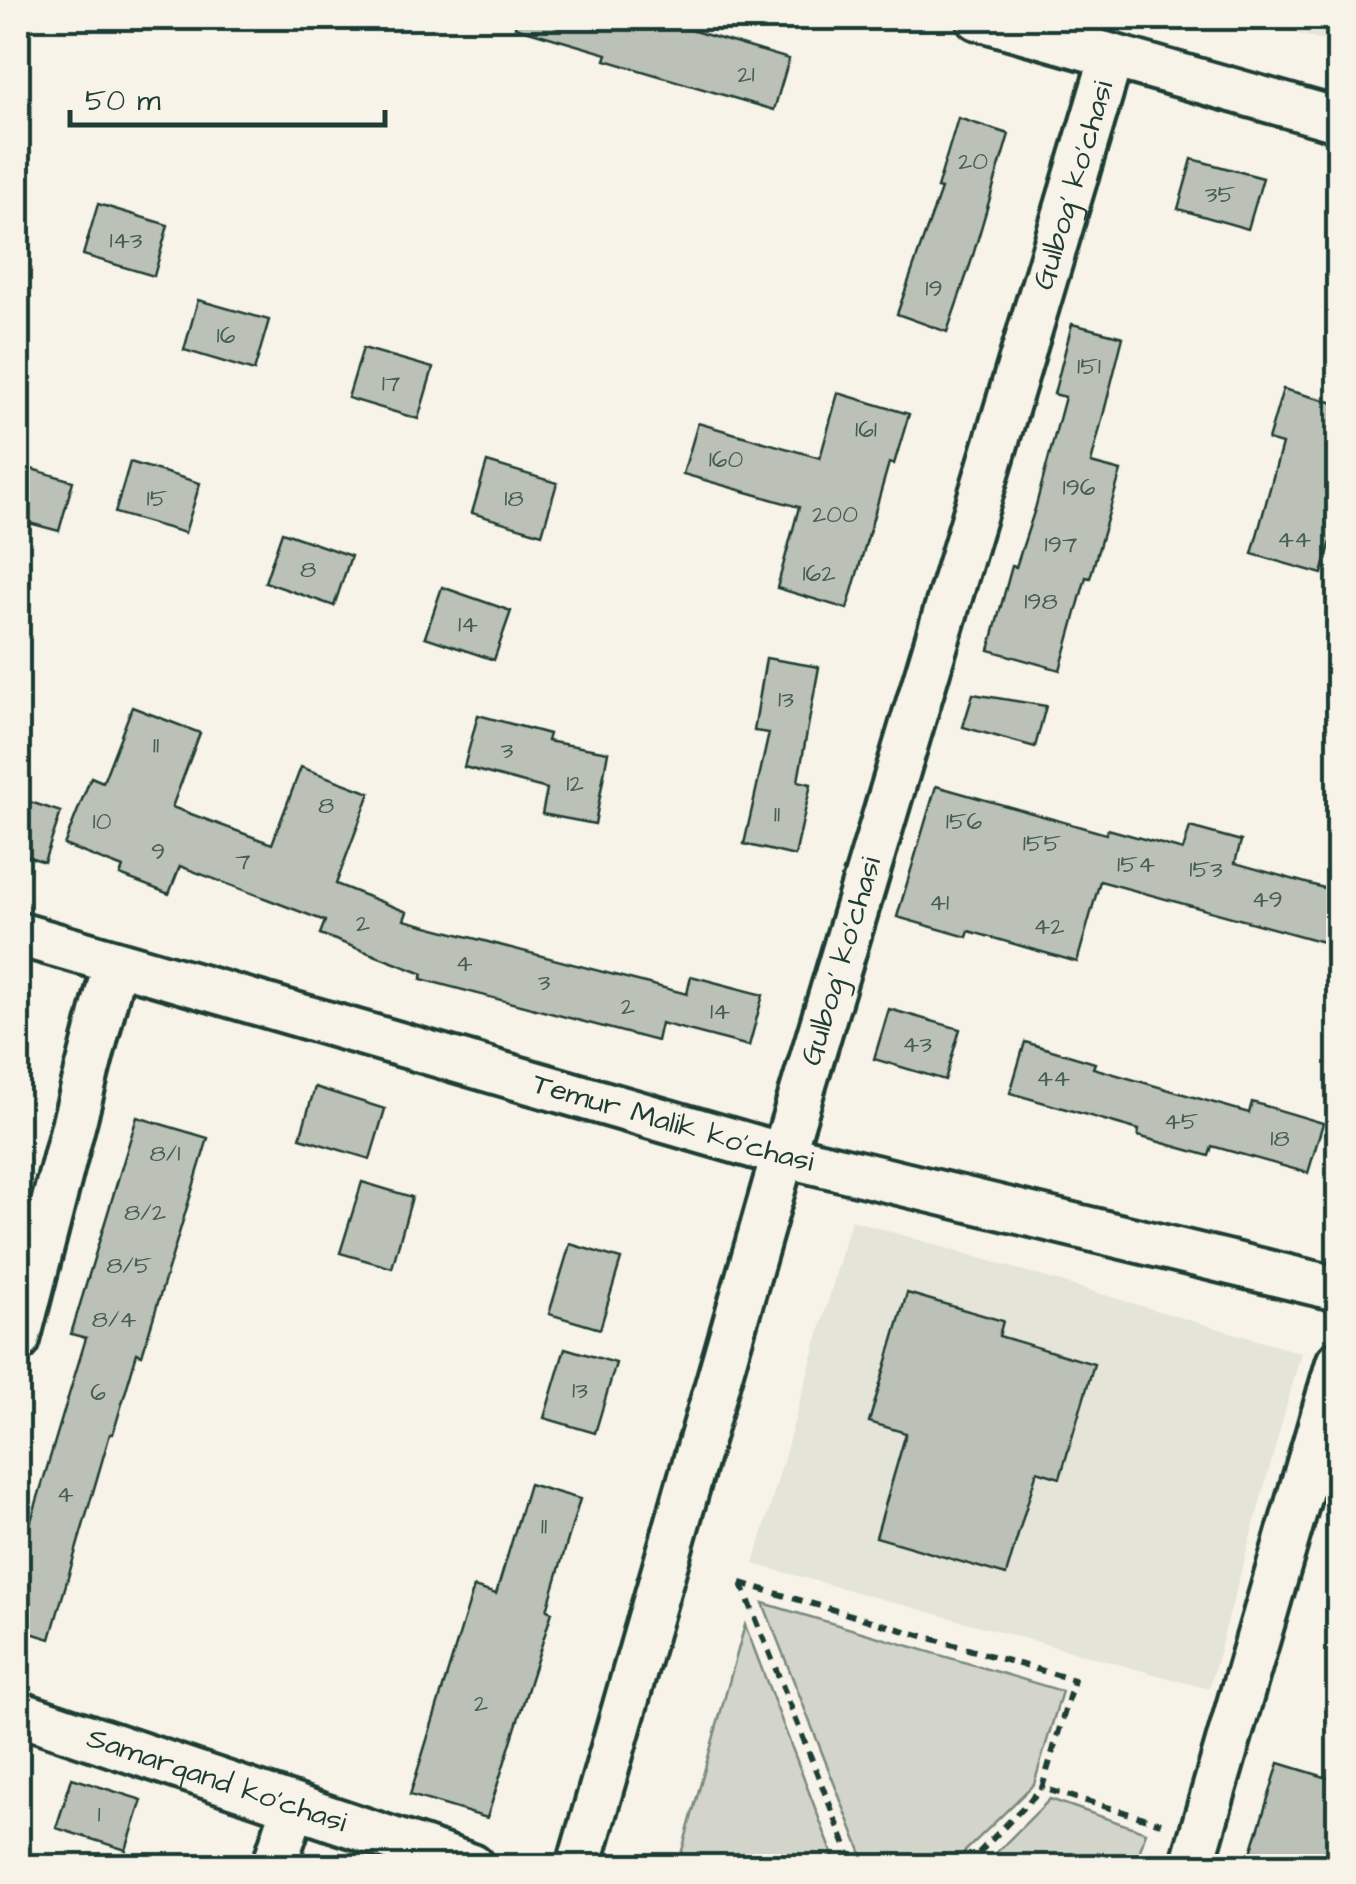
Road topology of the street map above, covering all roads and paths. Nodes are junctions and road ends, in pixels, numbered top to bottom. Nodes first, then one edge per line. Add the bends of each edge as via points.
1 (978, 18) edge
2 (1112, 56) junction
3 (1338, 120) edge
4 (18, 934) edge
5 (115, 964) junction
6 (783, 1155) junction
7 (1338, 1289) edge
8 (18, 1340) edge
9 (1338, 1363) edge
10 (18, 1713) edge
11 (1042, 1788) junction
12 (294, 1806) junction
13 (1162, 1822) dead end
14 (274, 1866) edge
15 (472, 1866) edge
16 (579, 1866) edge
17 (854, 1866) edge
18 (966, 1866) edge
19 (1192, 1866) edge

1 - 2 street
2 - 3 street
2 - 6 street, Gulbog' ko'chasi
4 - 5 street, Temur Malik ko'chasi
5 - 6 street, Temur Malik ko'chasi
5 - 8 street
6 - 7 street, Temur Malik ko'chasi
6 - 16 street, Gulbog' ko'chasi
9 - 19 street
10 - 12 street, Samarqand ko'chasi
11 - 13 path
11 - 17 path via 1074,1680 742,1583
11 - 18 path
12 - 14 street
12 - 15 street, Samarqand ko'chasi

